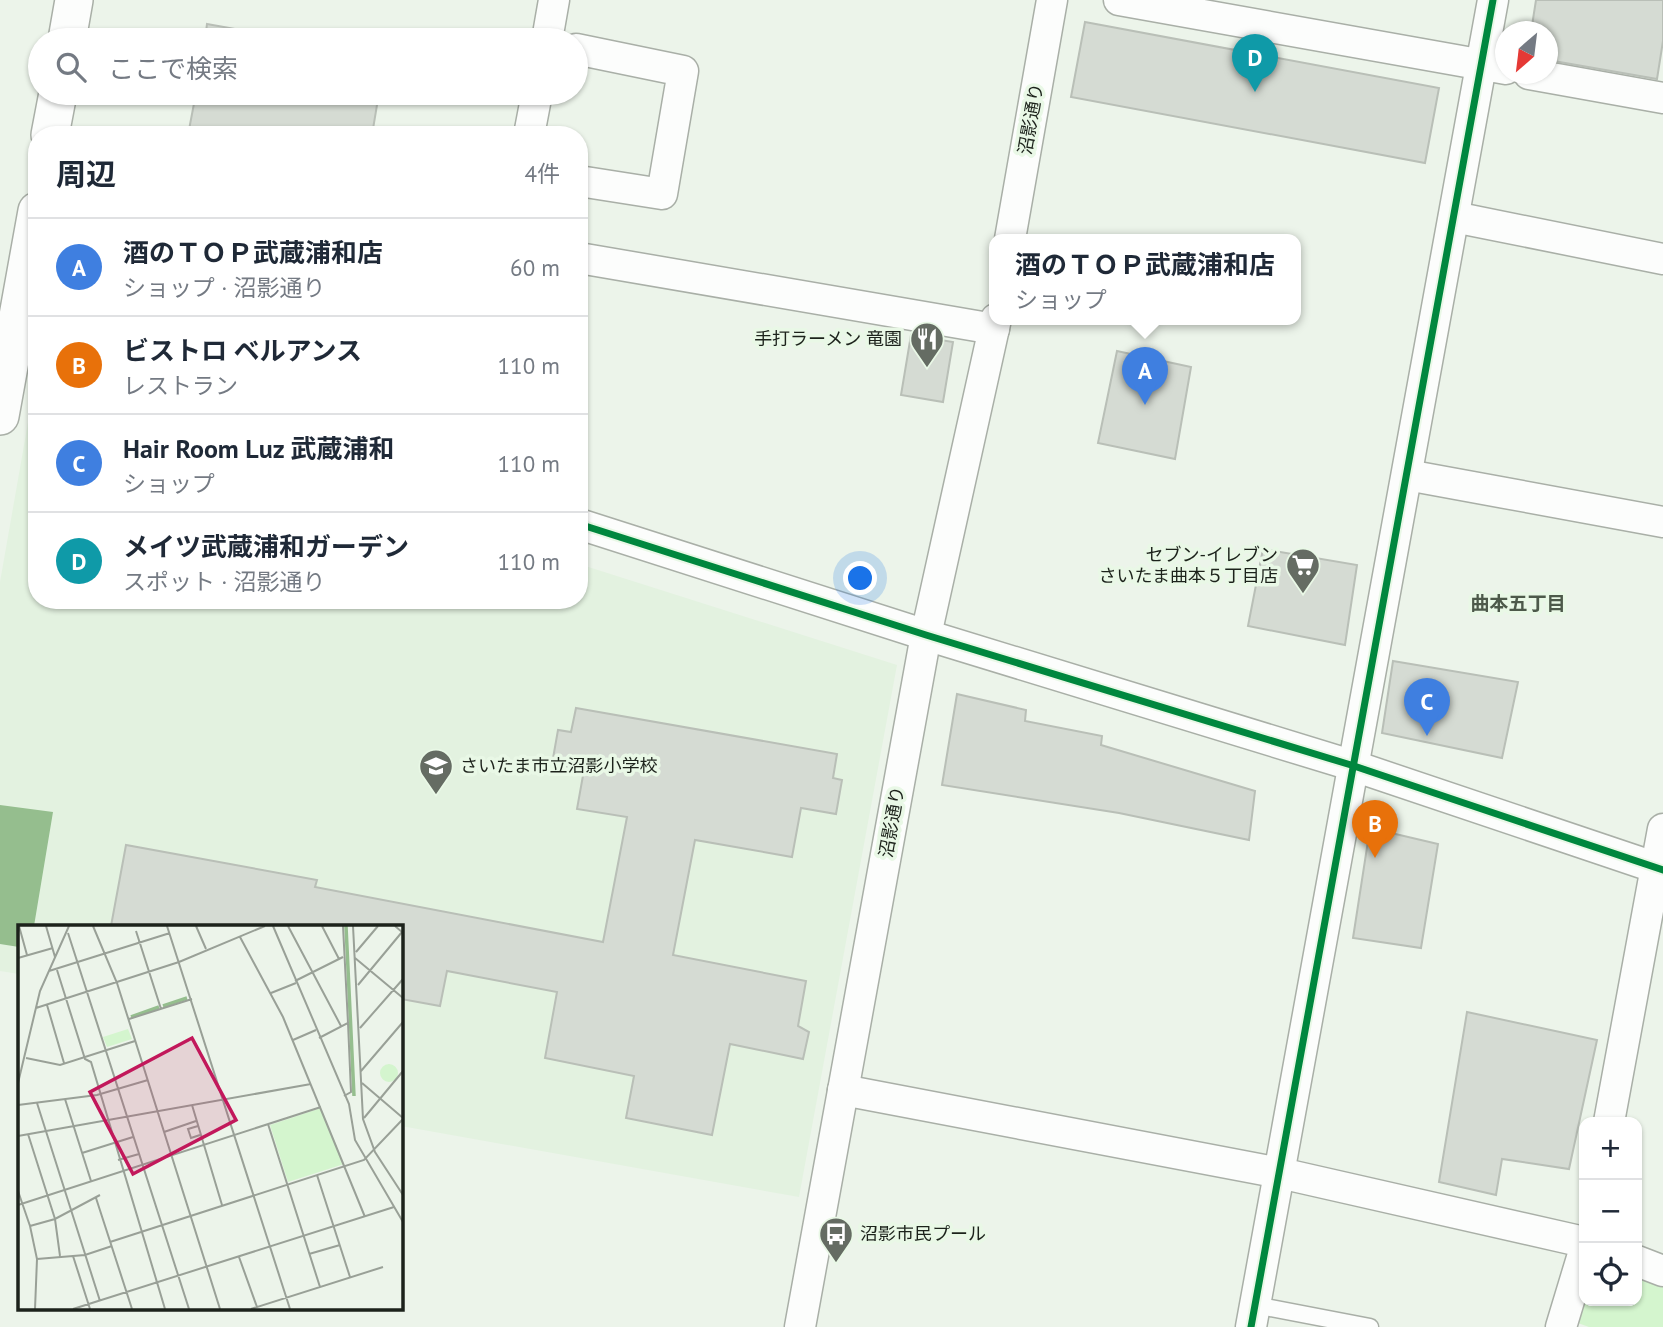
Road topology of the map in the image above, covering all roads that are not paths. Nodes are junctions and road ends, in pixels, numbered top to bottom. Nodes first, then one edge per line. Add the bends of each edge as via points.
1 (74, 0) edge
2 (554, 0) edge
3 (1052, 0) edge
4 (1119, 0) edge
5 (1493, 0) edge
6 (69, 28) edge
7 (549, 28) edge
8 (588, 52) edge
9 (1493, 67) edge
10 (1558, 79) edge
11 (1663, 98) edge
12 (56, 105) edge
13 (535, 105) edge
14 (52, 126) edge
15 (531, 126) edge
16 (588, 182) edge
17 (1454, 217) junction
18 (1011, 234) edge
19 (1663, 258) edge
20 (588, 259) edge
21 (28, 270) edge
22 (989, 323) edge
23 (995, 325) edge
24 (17, 342) edge
25 (0, 416) edge
26 (1407, 475) junction
27 (1663, 522) edge
28 (588, 527) edge
29 (926, 635) junction
30 (1351, 765) junction
31 (1663, 829) edge
32 (1660, 869) edge
33 (843, 1090) junction
34 (1610, 1117) edge
35 (1279, 1172) junction
36 (1579, 1241) edge
37 (1642, 1263) edge
38 (1579, 1268) edge
39 (1663, 1271) edge
40 (1253, 1316) edge
41 (800, 1327) edge
42 (1370, 1327) edge
43 (1562, 1327) edge

1 - 6 street
2 - 7 street
3 - 18 street, 沼影通り
4 - 9 street
5 - 9 street
8 - 16 street via 683,71 662,194
9 - 17 street
10 - 11 street
12 - 14 street
13 - 15 street
17 - 19 street
17 - 26 street
20 - 22 street
21 - 24 street
23 - 29 street, 沼影通り
24 - 25 street
26 - 27 street
26 - 30 street
28 - 29 street
29 - 30 street
29 - 33 street, 沼影通り
30 - 32 street
30 - 35 street
31 - 32 street
32 - 34 street
33 - 35 street
33 - 41 street, 沼影通り
35 - 36 street
35 - 40 street
37 - 39 street
38 - 43 street
40 - 42 lane

